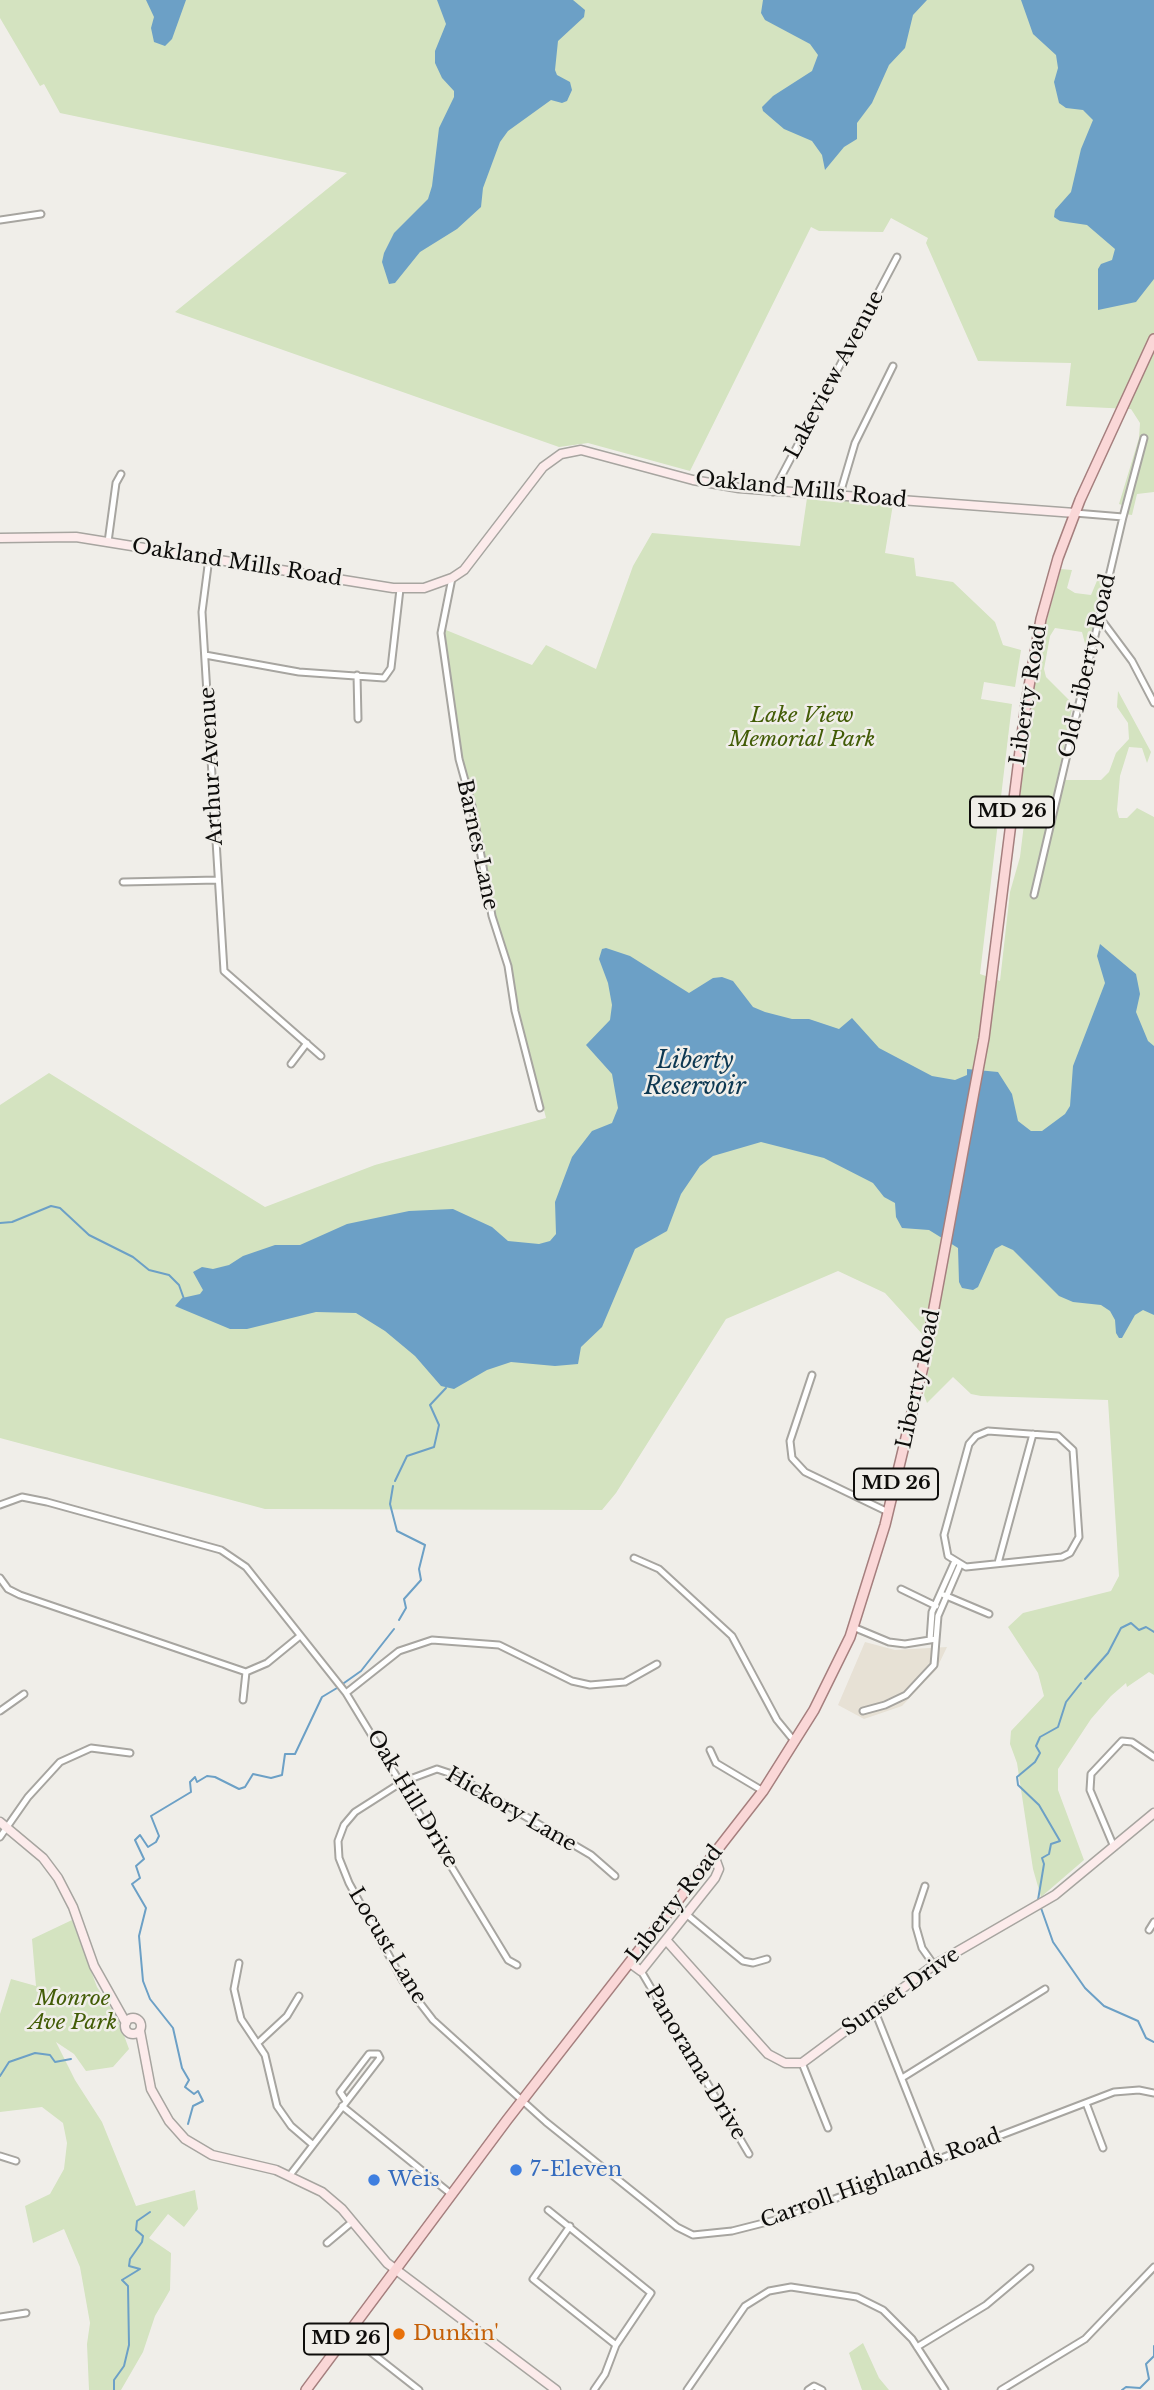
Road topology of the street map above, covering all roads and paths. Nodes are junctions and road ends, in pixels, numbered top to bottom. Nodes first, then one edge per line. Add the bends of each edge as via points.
1 (41, 214) dead end
2 (0, 220) edge
3 (897, 257) dead end
4 (1154, 339) edge
5 (893, 366) dead end
6 (1144, 438) dead end
7 (121, 474) dead end
8 (773, 492) junction
9 (839, 496) junction
10 (1075, 513) junction
11 (1122, 517) junction
12 (0, 538) edge
13 (108, 542) junction
14 (209, 558) junction
15 (452, 578) junction
16 (400, 589) junction
17 (1100, 618) junction
18 (205, 655) junction
19 (357, 675) junction
20 (1154, 703) edge
21 (358, 719) dead end
22 (218, 880) junction
23 (123, 882) dead end
24 (1034, 895) dead end
25 (307, 1043) junction
26 (321, 1056) dead end
27 (291, 1064) dead end
28 (540, 1108) dead end
29 (812, 1376) dead end
30 (1033, 1434) junction
31 (0, 1504) edge
32 (888, 1512) junction
33 (634, 1559) dead end
34 (998, 1563) junction
35 (957, 1564) junction
36 (0, 1578) edge
37 (901, 1589) dead end
38 (944, 1595) junction
39 (935, 1605) junction
40 (940, 1611) junction
41 (989, 1614) dead end
42 (853, 1627) junction
43 (300, 1636) junction
44 (933, 1640) junction
45 (657, 1664) dead end
46 (246, 1672) junction
47 (346, 1693) junction
48 (24, 1694) dead end
49 (243, 1700) dead end
50 (0, 1711) edge
51 (863, 1711) dead end
52 (795, 1742) junction
53 (710, 1751) dead end
54 (130, 1753) dead end
55 (1154, 1757) edge
56 (402, 1782) junction
57 (763, 1791) junction
58 (1154, 1814) edge
59 (4, 1824) edge
60 (0, 1838) edge
61 (1114, 1847) junction
62 (714, 1855) junction
63 (615, 1876) dead end
64 (925, 1886) dead end
65 (686, 1914) junction
66 (1154, 1922) edge
67 (1149, 1930) dead end
68 (666, 1940) junction
69 (767, 1959) dead end
70 (239, 1963) dead end
71 (630, 1963) junction
72 (517, 1965) dead end
73 (934, 1965) junction
74 (641, 1972) junction
75 (1045, 1989) dead end
76 (299, 1996) dead end
77 (874, 2009) junction
78 (129, 2021) junction
79 (135, 2032) junction
80 (259, 2042) junction
81 (802, 2063) junction
82 (902, 2078) junction
83 (1154, 2093) edge
84 (522, 2101) junction
85 (344, 2103) junction
86 (1086, 2103) junction
87 (828, 2129) dead end
88 (312, 2144) junction
89 (1103, 2148) dead end
90 (749, 2154) dead end
91 (0, 2157) edge
92 (934, 2160) junction
93 (16, 2161) dead end
94 (290, 2175) junction
95 (451, 2194) junction
96 (548, 2210) dead end
97 (352, 2222) junction
98 (570, 2226) junction
99 (327, 2243) dead end
100 (1154, 2267) edge
101 (1030, 2268) dead end
102 (396, 2271) junction
103 (26, 2314) dead end
104 (0, 2318) edge
105 (349, 2335) junction
106 (616, 2345) junction
107 (917, 2347) junction
108 (306, 2390) edge
109 (419, 2390) edge
110 (556, 2390) edge
111 (594, 2390) edge
112 (687, 2390) edge
113 (808, 2390) edge
114 (822, 2390) edge
115 (944, 2390) edge
116 (1001, 2390) edge

1 - 2 street
3 - 8 street, Lakeview Avenue
4 - 10 main road, Liberty Road / MD 26
5 - 9 street via 858,436
6 - 11 street, Old Liberty Road
7 - 13 street
8 - 9 street, Oakland Mills Road
8 - 15 street, Oakland Mills Road via 693,480 594,452 566,453 543,467 472,561
9 - 10 street, Oakland Mills Road
10 - 11 street, Oakland Mills Road
10 - 32 main road, Liberty Road / MD 26 via 1047,595 1031,670 984,1038 915,1407
11 - 17 street, Old Liberty Road
12 - 13 street, Oakland Mills Road via 63,536
13 - 14 street, Oakland Mills Road
14 - 16 street, Oakland Mills Road
14 - 18 street, Arthur Avenue via 202,603
15 - 16 street, Oakland Mills Road
15 - 28 street, Barnes Lane via 442,633 459,759
16 - 19 street via 390,671 384,678
17 - 20 street via 1132,661
17 - 24 street, Old Liberty Road
18 - 19 street via 299,671
18 - 22 street, Arthur Avenue
19 - 21 street
22 - 23 street
22 - 25 street, Arthur Avenue via 224,971
25 - 26 street
25 - 27 street
29 - 32 street via 790,1441 792,1458 805,1472
30 - 34 street
30 - 34 street via 1059,1436 1073,1450 1079,1537 1074,1549 1062,1557
30 - 35 street via 988,1432 969,1444 944,1535 944,1550
31 - 43 street, Oak Hill Drive via 30,1498 221,1549 246,1567
32 - 42 main road, Liberty Road / MD 26
33 - 52 street via 659,1569 732,1636
34 - 35 street
35 - 38 street
36 - 46 street via 8,1590 20,1595
37 - 39 street
38 - 39 street
38 - 40 street
38 - 41 street
39 - 40 street
39 - 44 street via 930,1621
40 - 44 street
42 - 44 street via 889,1642
42 - 52 main road, Liberty Road / MD 26
43 - 46 street via 267,1663
43 - 47 street, Oak Hill Drive
44 - 51 street via 934,1665 914,1688 894,1702
45 - 47 street via 625,1682 590,1685 572,1681 499,1645 432,1640 399,1650
46 - 49 street
47 - 56 street, Oak Hill Drive
48 - 50 street
52 - 57 main road, Liberty Road / MD 26
53 - 57 street via 716,1763
54 - 59 street via 102,1747 75,1753 43,1778
55 - 61 street via 1132,1742 1122,1741 1091,1774 1090,1790
56 - 63 street, Hickory Lane via 443,1770 591,1855
56 - 72 street, Oak Hill Drive via 508,1960
56 - 84 street, Locust Lane via 349,1818 338,1841 342,1869 421,2006
57 - 62 main road, Liberty Road / MD 26
58 - 61 street, Sunset Drive
59 - 60 street
59 - 78 street via 43,1858 58,1878 94,1966
61 - 73 street, Sunset Drive via 1055,1895
62 - 65 street via 717,1874
62 - 71 main road, Liberty Road / MD 26
64 - 73 street via 916,1927 922,1948
65 - 68 street
65 - 69 street via 743,1961
66 - 67 street
68 - 74 street
68 - 81 street via 768,2054 785,2063
70 - 80 street via 237,2009
71 - 74 street
71 - 84 main road, Liberty Road / MD 26
73 - 77 street, Sunset Drive
74 - 90 street, Panorama Drive
75 - 82 street
76 - 80 street via 287,2016
77 - 81 street, Sunset Drive
77 - 82 street
78 - 79 street
78 - 79 street via 139,2021
79 - 94 street via 156,2101 185,2139 225,2160
80 - 88 street via 277,2106
81 - 87 street
82 - 92 street
83 - 86 street, Carroll Highlands Road via 1126,2089
84 - 92 street, Carroll Highlands Road via 677,2227 693,2235 777,2220
84 - 95 main road, Liberty Road / MD 26
85 - 85 street via 380,2058 377,2054 369,2054 340,2092
85 - 88 street
85 - 95 street
86 - 89 street
86 - 92 street, Carroll Highlands Road
88 - 94 street
91 - 93 street
94 - 97 street via 322,2192
95 - 102 main road, Liberty Road / MD 26
96 - 98 street
97 - 99 street
97 - 102 street
98 - 106 street via 651,2293
98 - 106 street via 533,2279
100 - 116 street via 1085,2339
101 - 107 street via 986,2305
102 - 105 main road, Liberty Road / MD 26
102 - 110 street
103 - 104 street
105 - 108 main road, Liberty Road / MD 26
105 - 109 street
106 - 111 street
107 - 112 street via 895,2320 857,2297 778,2289 745,2306
107 - 115 street
113 - 114 street via 814,2386

